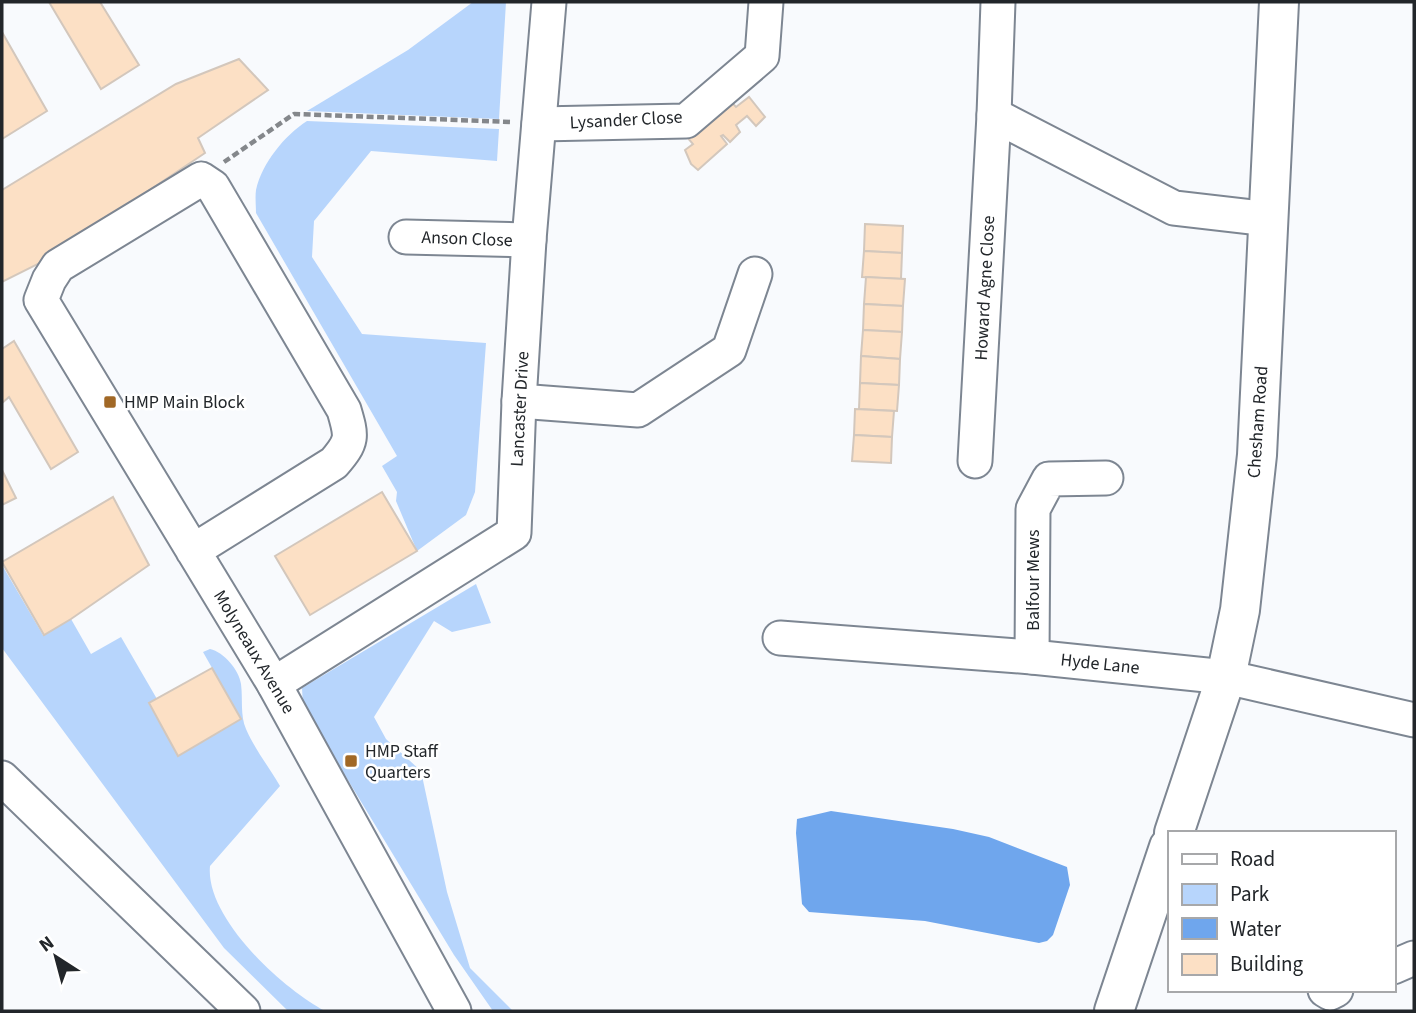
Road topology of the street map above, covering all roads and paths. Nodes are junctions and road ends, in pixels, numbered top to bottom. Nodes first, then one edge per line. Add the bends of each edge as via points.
1 (549, 2) edge
2 (766, 2) edge
3 (998, 2) edge
4 (1279, 2) edge
5 (994, 115) junction
6 (539, 124) junction
7 (201, 179) junction
8 (1269, 219) junction
9 (406, 237) dead end
10 (529, 240) junction
11 (755, 274) dead end
12 (519, 401) junction
13 (975, 461) dead end
14 (1106, 478) dead end
15 (193, 551) junction
16 (780, 638) dead end
17 (1032, 657) junction
18 (1226, 677) junction
19 (274, 684) junction
20 (1414, 720) edge
21 (2, 778) edge
22 (1175, 831) edge
23 (1168, 850) edge
24 (1414, 958) edge
25 (1395, 966) edge
26 (243, 1011) edge
27 (454, 1011) edge
28 (1114, 1011) edge

1 - 6 street, Lancaster Drive
2 - 6 street, Lysander Close via 762,57 686,121
3 - 5 street, Howard Agne Close
4 - 8 main road, Chesham Road
5 - 8 street via 1174,208
5 - 13 street, Howard Agne Close
6 - 7 path via 293,114
6 - 10 street, Lancaster Drive
7 - 15 street via 213,187 249,247 344,410 351,432 348,447 334,463
7 - 15 street, Molyneaux Avenue via 58,266 41,300
8 - 18 main road, Chesham Road via 1257,455 1240,610
9 - 10 street, Anson Close
10 - 12 street, Lancaster Drive
11 - 12 street via 729,350 638,410
12 - 19 street, Lancaster Drive via 514,533
14 - 17 street, Balfour Mews via 1049,479 1033,509
15 - 19 street, Molyneaux Avenue
16 - 17 street, Hyde Lane
17 - 18 street, Hyde Lane
18 - 20 street, Hyde Lane
18 - 22 main road, Chesham Road
19 - 27 street, Molyneaux Avenue
21 - 26 street
23 - 28 main road
24 - 25 street

